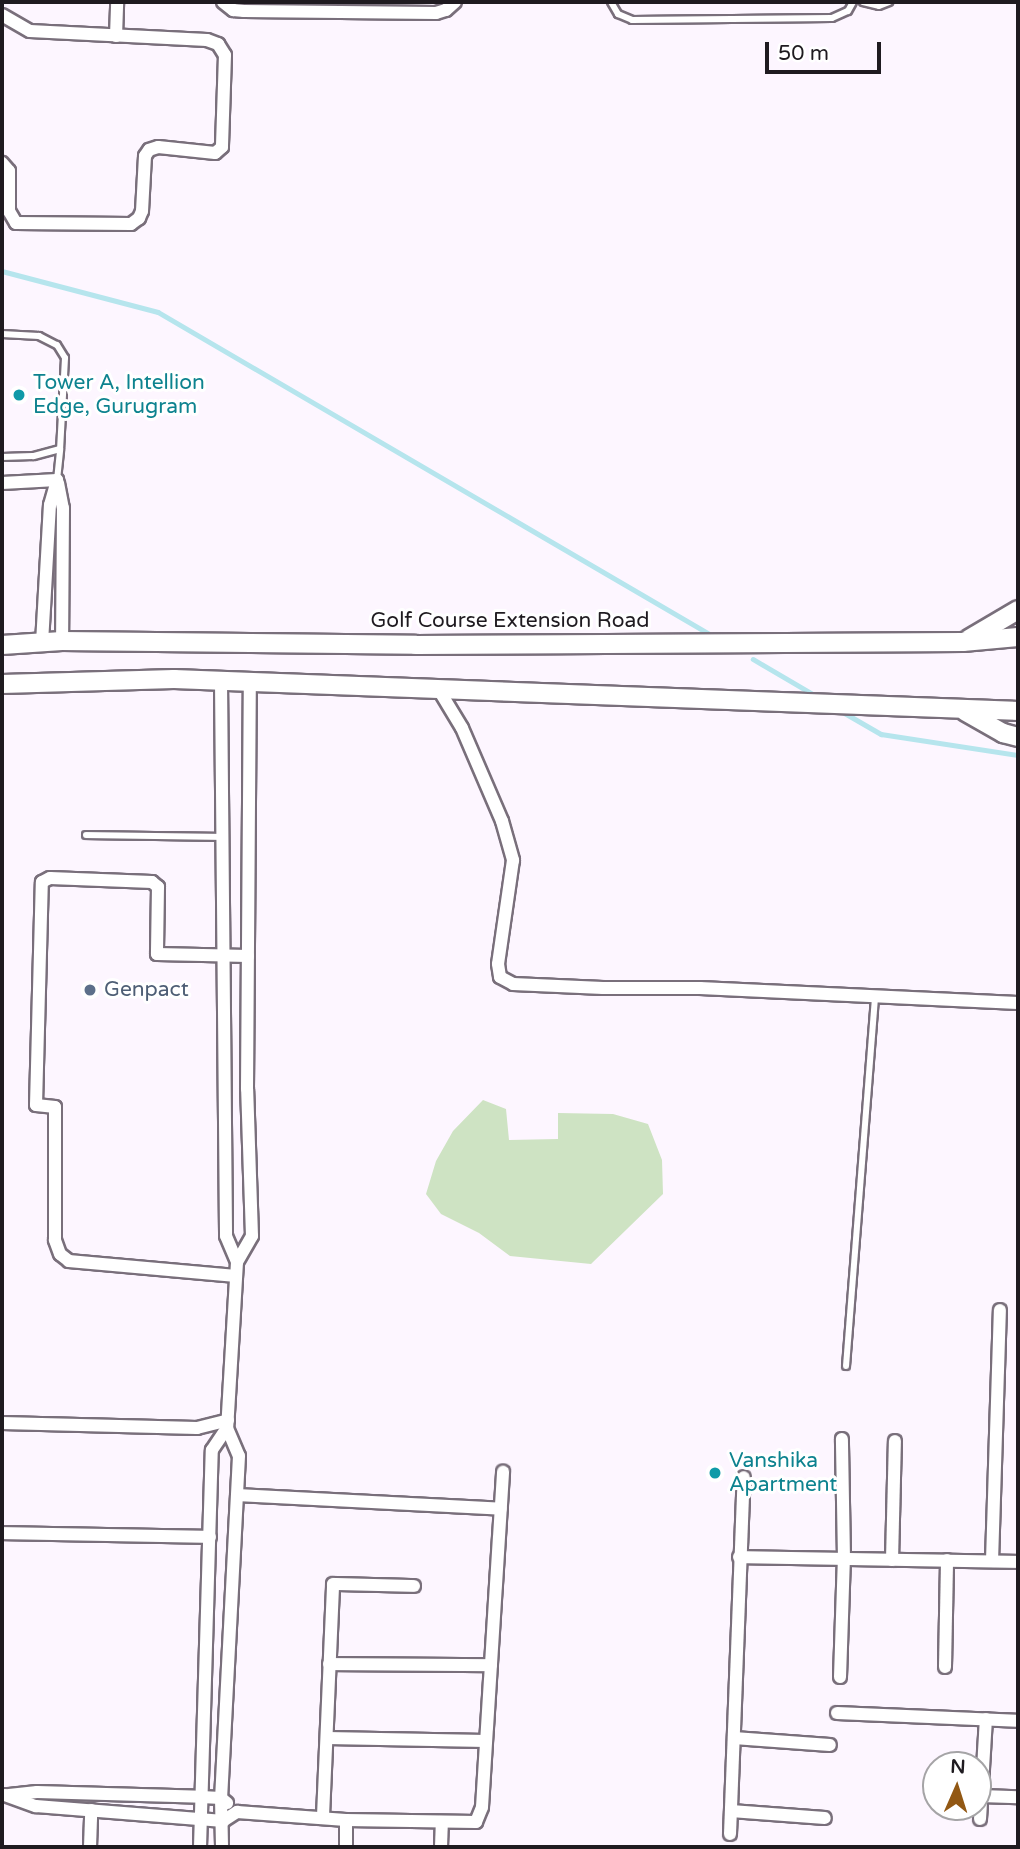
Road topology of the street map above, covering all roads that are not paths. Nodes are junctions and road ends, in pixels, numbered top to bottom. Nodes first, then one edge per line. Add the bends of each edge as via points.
1 (117, 2) edge
2 (223, 2) edge
3 (455, 2) edge
4 (611, 2) edge
5 (853, 2) edge
6 (863, 2) edge
7 (889, 2) edge
8 (2, 15) edge
9 (116, 36) junction
10 (2, 163) edge
11 (2, 334) edge
12 (60, 449) junction
13 (2, 457) edge
14 (57, 480) junction
15 (2, 483) edge
16 (1018, 610) edge
17 (1018, 637) edge
18 (62, 641) junction
19 (963, 642) junction
20 (42, 643) junction
21 (2, 645) edge
22 (221, 681) junction
23 (250, 683) junction
24 (2, 684) edge
25 (439, 690) junction
26 (962, 710) junction
27 (1018, 711) edge
28 (1018, 737) edge
29 (86, 835) dead end
30 (225, 838) junction
31 (224, 900) junction
32 (248, 900) junction
33 (223, 954) junction
34 (248, 956) junction
35 (875, 997) junction
36 (1018, 1003) edge
37 (237, 1262) junction
38 (236, 1276) junction
39 (1000, 1310) dead end
40 (846, 1366) dead end
41 (2, 1423) edge
42 (227, 1424) junction
43 (842, 1439) dead end
44 (895, 1441) dead end
45 (503, 1472) dead end
46 (744, 1477) dead end
47 (237, 1495) junction
48 (501, 1509) junction
49 (2, 1533) edge
50 (209, 1537) junction
51 (739, 1557) junction
52 (844, 1559) junction
53 (892, 1560) junction
54 (947, 1560) junction
55 (992, 1561) junction
56 (1018, 1562) edge
57 (414, 1586) dead end
58 (330, 1664) junction
59 (491, 1665) junction
60 (945, 1667) dead end
61 (840, 1677) dead end
62 (837, 1713) dead end
63 (986, 1719) junction
64 (1018, 1721) edge
65 (327, 1738) junction
66 (734, 1738) junction
67 (486, 1741) junction
68 (830, 1745) dead end
69 (984, 1751) edge
70 (3, 1795) edge
71 (992, 1796) edge
72 (201, 1797) junction
73 (1018, 1797) edge
74 (221, 1798) junction
75 (91, 1810) junction
76 (731, 1811) junction
77 (237, 1812) junction
78 (323, 1816) junction
79 (825, 1818) dead end
80 (201, 1819) junction
81 (346, 1820) junction
82 (223, 1821) junction
83 (442, 1822) junction
84 (730, 1834) dead end
85 (90, 1847) edge
86 (200, 1847) edge
87 (222, 1847) edge
88 (346, 1847) edge
89 (441, 1847) edge

1 - 9 street
2 - 3 street via 244,11 436,13
4 - 5 lane via 618,14 632,20 832,18 848,11
6 - 7 lane via 879,6
8 - 9 street via 30,31
9 - 10 street via 219,44 225,55 222,147 215,153 149,150 142,211 131,224 16,223 9,211 9,171
11 - 12 lane via 40,336 57,345 65,358
12 - 13 lane
12 - 14 lane
14 - 15 street
14 - 18 street via 63,508
14 - 20 street via 50,505
16 - 19 main road
17 - 19 main road, Golf Course Extension Road
18 - 19 main road, Golf Course Extension Road via 416,645
18 - 20 main road, Golf Course Extension Road
20 - 21 main road, Golf Course Extension Road
22 - 23 main road
22 - 24 main road
22 - 30 street
23 - 25 main road
23 - 32 street
25 - 26 main road
25 - 35 street via 472,751 513,860 500,977 513,984
26 - 27 main road
26 - 28 main road
29 - 30 lane
30 - 31 street
31 - 32 street
31 - 33 street
32 - 34 street
33 - 34 street
33 - 37 street via 226,1237
33 - 38 street via 157,954 158,887 152,882 50,878 42,882 36,1105 55,1107 55,1240 60,1254 69,1261
34 - 37 street via 251,1236
35 - 36 street
35 - 40 lane
37 - 38 street
38 - 42 street
39 - 55 street
41 - 42 street via 197,1428
42 - 47 street via 239,1456
42 - 50 street via 212,1450
43 - 52 street
44 - 53 street
45 - 48 street
46 - 51 street
47 - 48 street
47 - 74 street
48 - 59 street
49 - 50 street
50 - 72 street
51 - 52 street
51 - 66 street
52 - 53 street
52 - 61 street
53 - 54 street
54 - 55 street
54 - 60 street
55 - 56 street
57 - 58 street via 332,1584
58 - 59 street
58 - 65 street
59 - 67 street
62 - 63 street
63 - 64 street
63 - 69 street
65 - 67 street
65 - 78 street
66 - 68 street
66 - 76 street
67 - 83 street via 482,1807 476,1822
70 - 72 street
70 - 75 street via 36,1806
71 - 73 street
72 - 74 street
72 - 80 street
74 - 77 street
74 - 82 street
75 - 80 street
75 - 85 street
76 - 79 street
76 - 84 street
77 - 78 street
77 - 82 street
78 - 81 street
80 - 82 street
80 - 86 street
81 - 83 street
81 - 88 street
82 - 87 street
83 - 89 street

